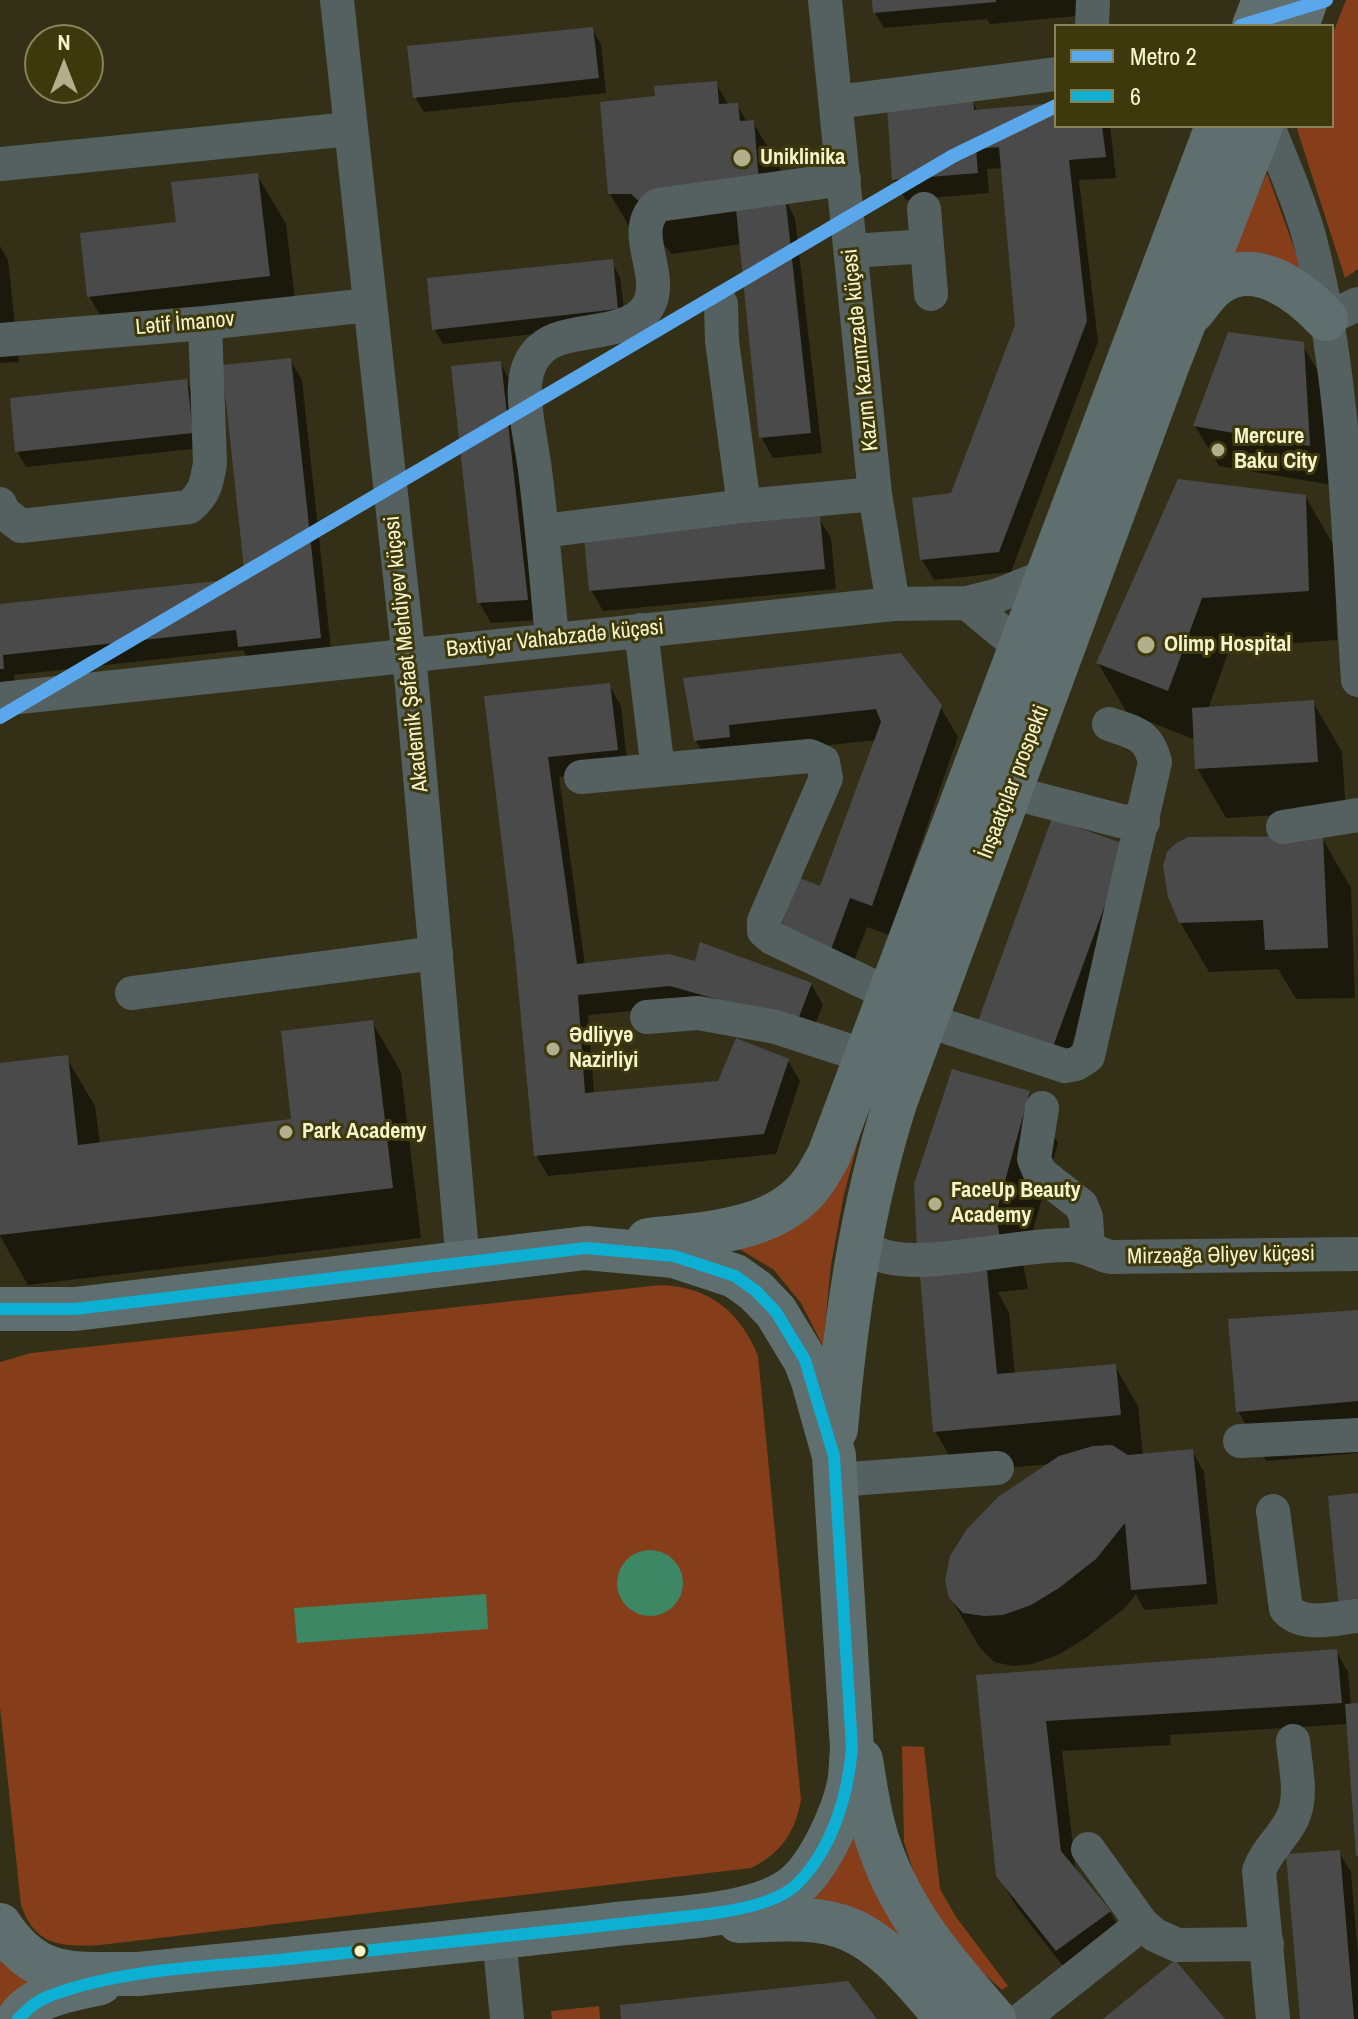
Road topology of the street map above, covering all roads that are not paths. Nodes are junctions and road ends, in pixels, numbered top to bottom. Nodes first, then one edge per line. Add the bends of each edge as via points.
1 (337, 0) edge
2 (825, 0) edge
3 (1093, 0) edge
4 (1264, 0) edge
5 (1306, 0) edge
6 (1092, 24) edge
7 (1255, 24) edge
8 (1298, 24) edge
9 (1054, 74) edge
10 (836, 102) junction
11 (1216, 128) edge
12 (1260, 128) edge
13 (1269, 128) edge
14 (350, 129) junction
15 (1, 164) edge
16 (844, 179) junction
17 (924, 209) dead end
18 (927, 246) junction
19 (851, 251) junction
20 (931, 294) dead end
21 (721, 304) dead end
22 (369, 305) junction
23 (1342, 312) edge
24 (1186, 320) junction
25 (205, 323) junction
26 (0, 340) edge
27 (875, 494) junction
28 (0, 504) edge
29 (744, 506) junction
30 (1352, 509) edge
31 (543, 531) junction
32 (1048, 575) junction
33 (967, 603) junction
34 (893, 604) junction
35 (641, 630) junction
36 (552, 639) junction
37 (1021, 648) junction
38 (408, 655) junction
39 (1358, 680) edge
40 (0, 699) edge
41 (1109, 724) dead end
42 (658, 770) junction
43 (581, 777) dead end
44 (1010, 792) junction
45 (1358, 815) edge
46 (1143, 822) junction
47 (1283, 827) dead end
48 (436, 953) junction
49 (132, 993) dead end
50 (889, 994) junction
51 (647, 1017) dead end
52 (926, 1020) junction
53 (865, 1056) junction
54 (1042, 1108) dead end
55 (860, 1230) junction
56 (1088, 1247) junction
57 (586, 1248) junction
58 (1358, 1254) edge
59 (463, 1262) junction
60 (0, 1309) edge
61 (75, 1309) junction
62 (0, 1336) edge
63 (1358, 1435) edge
64 (1240, 1441) dead end
65 (835, 1468) junction
66 (997, 1468) dead end
67 (1273, 1511) dead end
68 (1358, 1616) edge
69 (851, 1698) junction
70 (1293, 1741) dead end
71 (1088, 1849) dead end
72 (620, 1923) junction
73 (1142, 1924) junction
74 (0, 1925) edge
75 (499, 1937) junction
76 (1267, 1944) junction
77 (138, 1974) junction
78 (18, 2019) edge
79 (507, 2019) edge
80 (948, 2019) edge
81 (994, 2019) edge
82 (1022, 2019) edge
83 (1273, 2019) edge

1 - 14 street, Akademik Şəfaət Mehdiyev küçəsi
2 - 10 street, Kazım Kazımzadə küçəsi
3 - 6 street
4 - 7 main road
5 - 8 main road
9 - 10 street
10 - 16 street, Kazım Kazımzadə küçəsi
11 - 32 main road, İnşaatçılar prospekti
12 - 24 main road, İnşaatçılar prospekti
13 - 23 street
14 - 15 street
14 - 22 street, Akademik Şəfaət Mehdiyev küçəsi
16 - 19 street, Kazım Kazımzadə küçəsi
16 - 31 street via 658,205 650,213 644,232 654,296 646,311 627,324 545,345 531,359 525,387
17 - 18 street
18 - 19 street
18 - 20 street
19 - 27 street, Kazım Kazımzadə küçəsi
21 - 29 street
22 - 25 street, Lətif İmanov
22 - 38 street, Akademik Şəfaət Mehdiyev küçəsi
23 - 24 main road via 1272,279 1233,276 1217,284
23 - 30 street
24 - 44 main road, İnşaatçılar prospekti
25 - 26 street, Lətif İmanov
25 - 28 street via 210,463 200,498 189,507 21,526
27 - 29 street
27 - 34 street, Kazım Kazımzadə küçəsi
29 - 31 street
30 - 39 street
31 - 36 street
32 - 33 street, Bəxtiyar Vahabzadə küçəsi
32 - 37 main road, İnşaatçılar prospekti
33 - 34 street, Bəxtiyar Vahabzadə küçəsi
33 - 37 street
34 - 35 street, Bəxtiyar Vahabzadə küçəsi
35 - 36 street, Bəxtiyar Vahabzadə küçəsi
35 - 42 street
36 - 38 street, Bəxtiyar Vahabzadə küçəsi
37 - 50 main road, İnşaatçılar prospekti
38 - 40 street, Bəxtiyar Vahabzadə küçəsi
38 - 48 street, Akademik Şəfaət Mehdiyev küçəsi
41 - 46 street via 1144,737 1152,747 1155,762
42 - 43 street
42 - 50 street via 810,756 823,762 826,778 764,931
44 - 46 street
44 - 52 main road, İnşaatçılar prospekti
45 - 47 street
46 - 52 street via 1088,1056 1065,1066
48 - 49 street
48 - 59 street, Akademik Şəfaət Mehdiyev küçəsi
50 - 53 main road, İnşaatçılar prospekti
51 - 53 street via 698,1013 776,1027
52 - 55 main road, İnşaatçılar prospekti via 876,1163
53 - 57 main road, İnşaatçılar prospekti via 829,1155 813,1182 788,1204 725,1230
54 - 56 street via 1034,1159 1040,1173 1081,1205
55 - 56 street, Mirzəağa Əliyev küçəsi via 876,1254 912,1260
55 - 65 main road, İnşaatçılar prospekti via 846,1321
56 - 58 street, Mirzəağa Əliyev küçəsi via 1126,1258
57 - 59 main road
57 - 65 main road via 674,1256 735,1276 756,1291 776,1312 805,1360
59 - 61 main road
60 - 61 main road
61 - 62 main road
63 - 64 street
65 - 66 street
65 - 69 main road
67 - 68 street via 1286,1609 1302,1621
69 - 72 main road via 849,1783 829,1838 794,1887 754,1906
69 - 81 main road via 871,1818 889,1871 922,1933
70 - 76 street via 1298,1801 1259,1871
71 - 73 street
72 - 75 main road
72 - 80 main road via 781,1920 849,1929 880,1949
73 - 76 street via 1177,1945
73 - 82 street
74 - 77 main road via 14,1947 52,1969
75 - 77 main road
75 - 79 street
76 - 83 street
77 - 78 main road via 54,1994 35,2002

